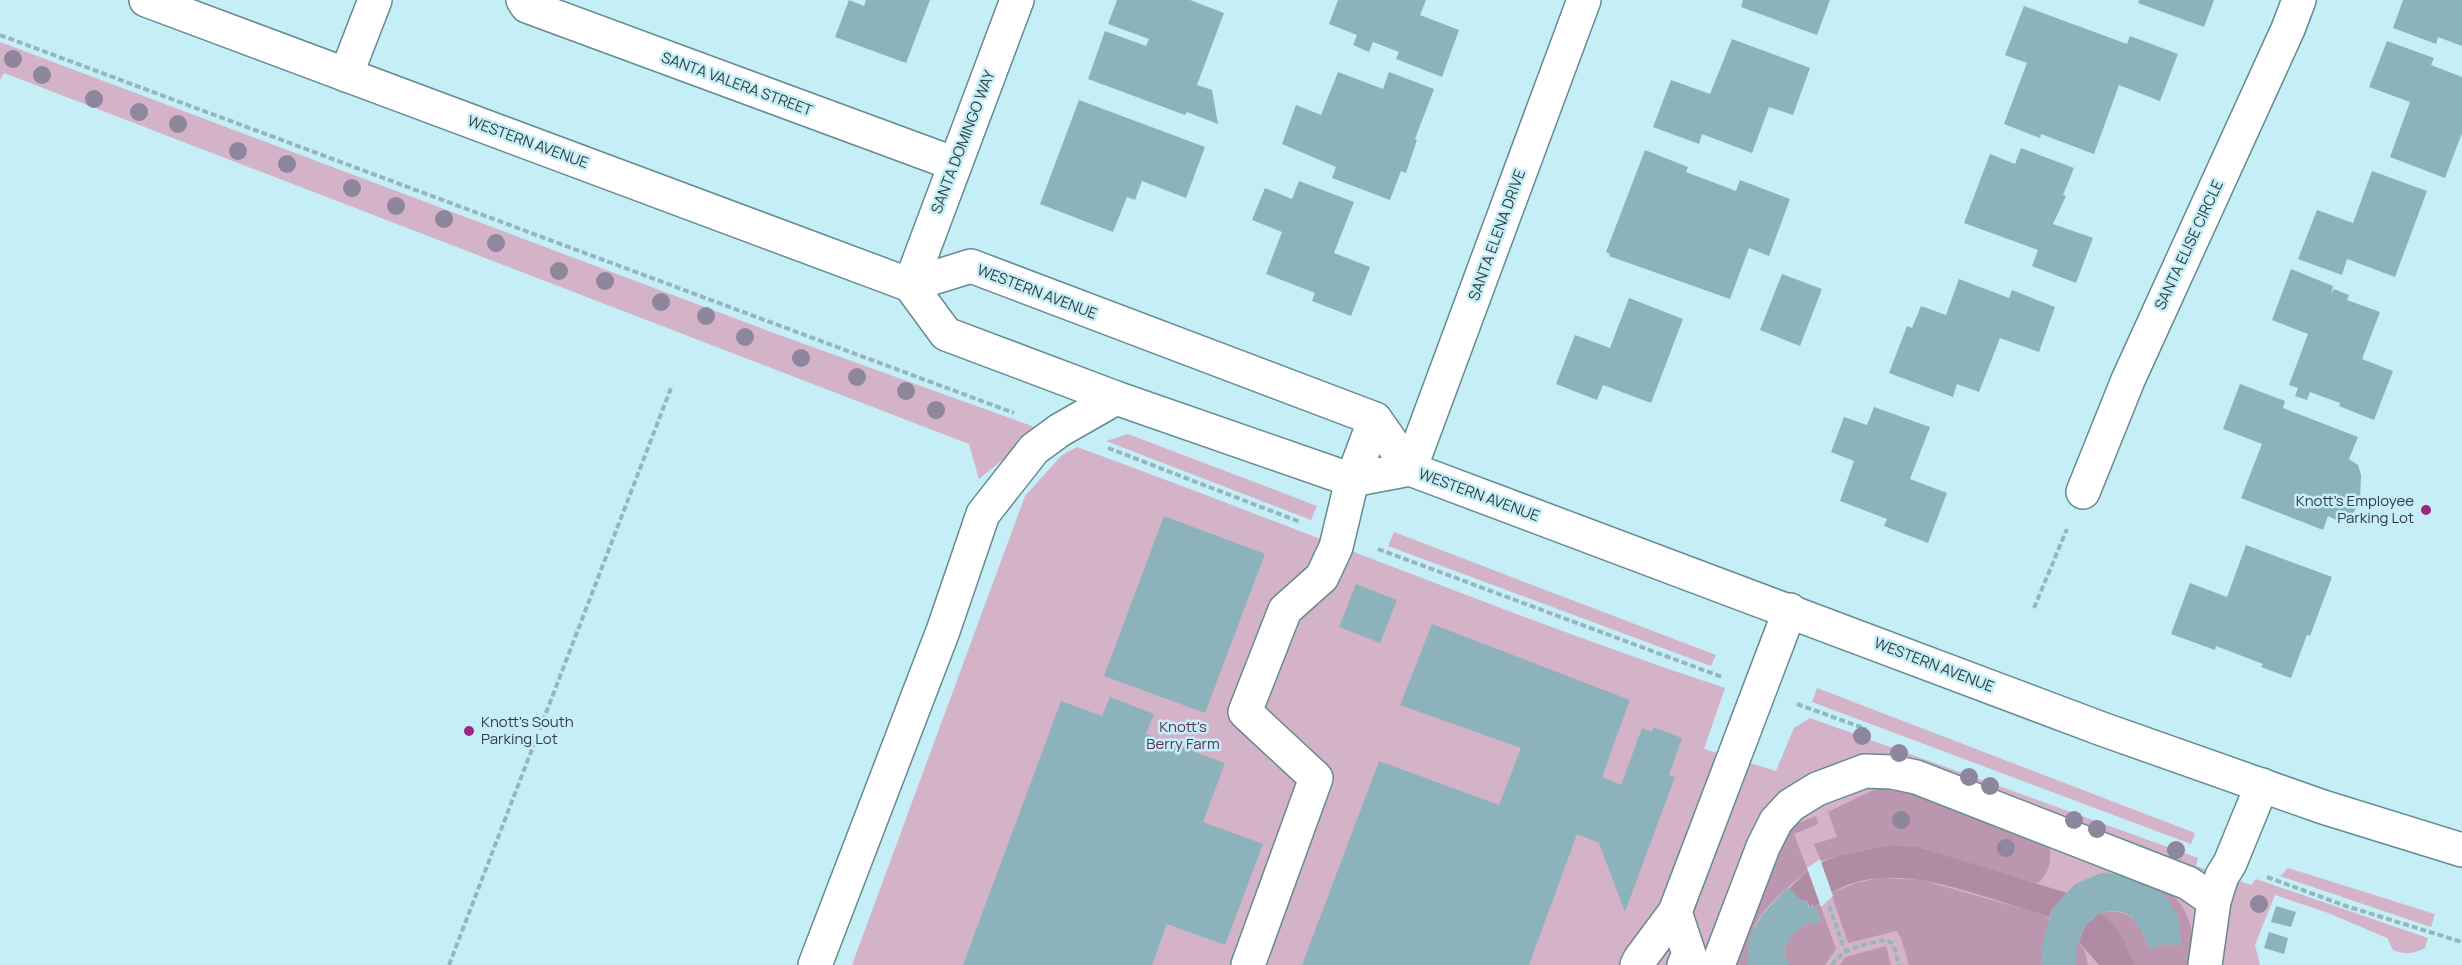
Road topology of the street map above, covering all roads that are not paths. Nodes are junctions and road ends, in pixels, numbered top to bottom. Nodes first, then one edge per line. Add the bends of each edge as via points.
1 (375, 0) edge
2 (523, 0) edge
3 (1017, 0) edge
4 (1584, 0) edge
5 (2299, 0) edge
6 (156, 2) edge
7 (346, 75) junction
8 (955, 164) junction
9 (910, 285) junction
10 (1116, 398) junction
11 (1375, 419) junction
12 (1410, 469) junction
13 (1352, 480) junction
14 (2083, 492) road end
15 (1790, 610) junction
16 (2262, 785) junction
17 (2462, 850) edge
18 (2214, 901) junction
19 (1675, 912) junction
20 (814, 965) edge
21 (1248, 965) edge
22 (1637, 965) edge
23 (1684, 965) edge
24 (1718, 965) edge
25 (2205, 965) edge

1 - 7 main road
2 - 8 main road, SANTA VALERA STREET via 527,6
3 - 8 main road, SANTA DOMINGO WAY
4 - 12 main road, SANTA ELENA DRIVE
5 - 14 main road, SANTA ELISE CIRCLE via 2128,380
6 - 7 main road, WESTERN AVENUE
7 - 9 main road, WESTERN AVENUE
8 - 9 main road, SANTA DOMINGO WAY
9 - 10 main road, WESTERN AVENUE via 946,334
9 - 11 main road, WESTERN AVENUE via 971,266
10 - 13 main road, WESTERN AVENUE
10 - 20 main road via 1034,449 983,514 944,631
11 - 12 main road, WESTERN AVENUE
11 - 13 main road
12 - 13 main road, WESTERN AVENUE
12 - 15 main road, WESTERN AVENUE
13 - 21 main road via 1340,538 1322,577 1285,610 1245,712 1316,778
15 - 16 main road, WESTERN AVENUE via 2102,729
15 - 19 main road
16 - 17 main road, WESTERN AVENUE
16 - 18 main road
18 - 24 main road via 2188,883 1916,777 1865,771 1817,789 1791,805 1776,822
18 - 25 main road
19 - 22 main road
19 - 23 main road via 1689,954

